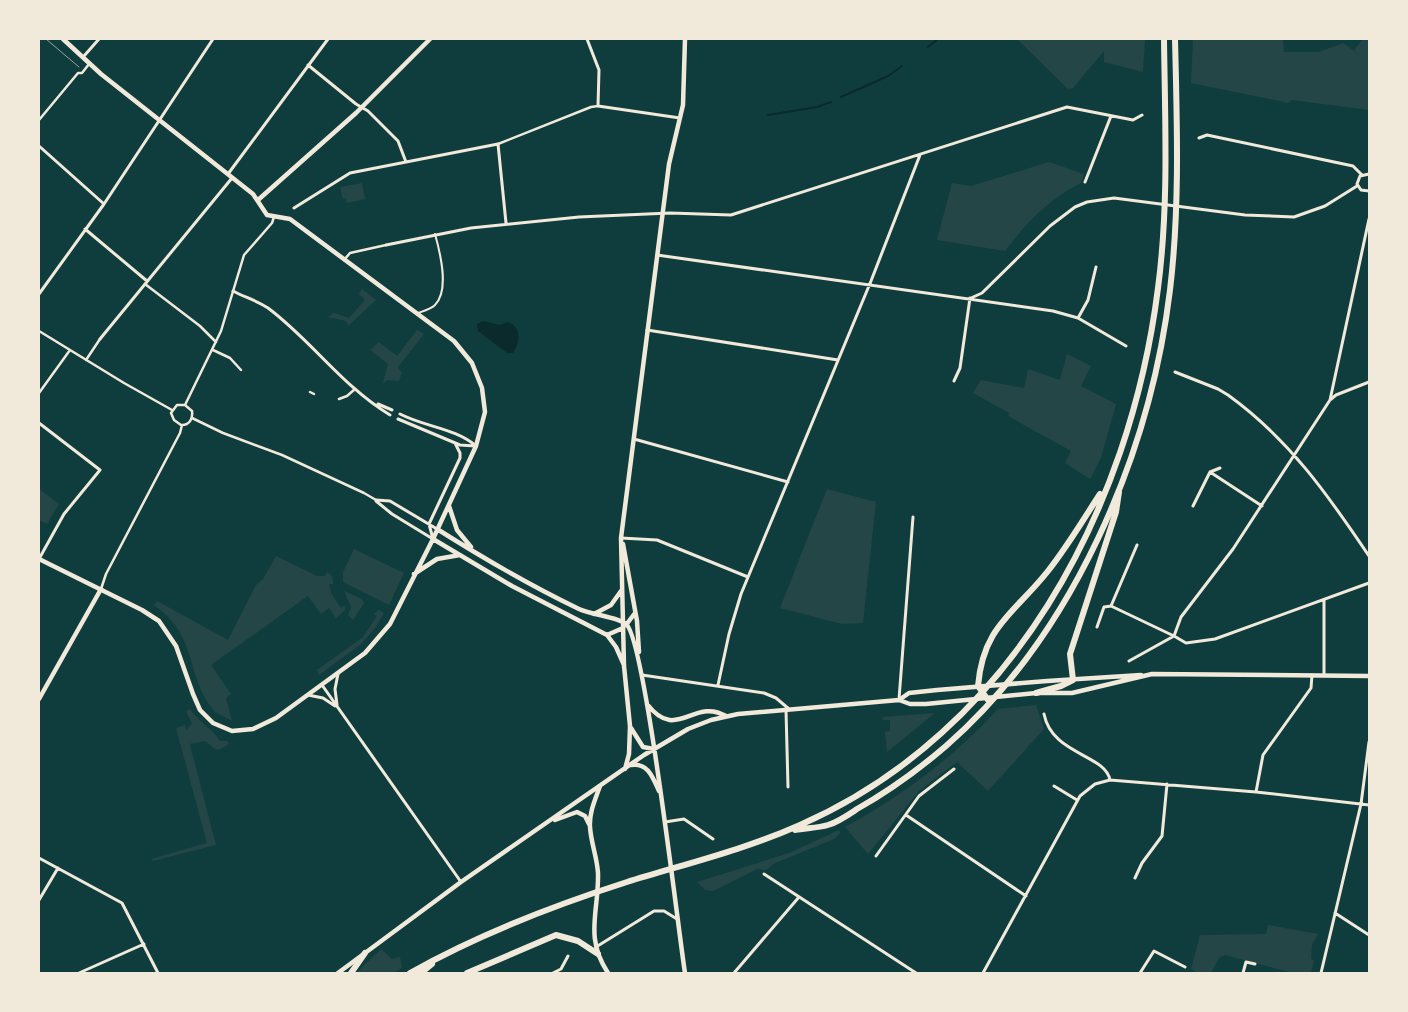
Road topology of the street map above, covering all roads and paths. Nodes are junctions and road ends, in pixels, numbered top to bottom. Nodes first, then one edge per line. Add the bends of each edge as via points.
1 (64, 39) edge
2 (98, 39) edge
3 (213, 39) edge
4 (328, 39) edge
5 (430, 39) edge
6 (587, 39) edge
7 (685, 39) edge
8 (1164, 39) edge
9 (1175, 39) edge
10 (84, 56) junction
11 (91, 62) junction
12 (308, 65) junction
13 (598, 106) junction
14 (362, 107) junction
15 (1142, 115) dead end
16 (1111, 116) junction
17 (680, 118) junction
18 (39, 120) edge
19 (161, 120) junction
20 (1199, 138) dead end
21 (498, 144) junction
22 (39, 146) edge
23 (920, 155) junction
24 (406, 162) junction
25 (1362, 174) junction
26 (1369, 174) edge
27 (230, 176) junction
28 (1085, 182) dead end
29 (1357, 186) junction
30 (1369, 191) edge
31 (258, 200) junction
32 (104, 204) junction
33 (294, 208) dead end
34 (662, 214) junction
35 (274, 217) junction
36 (1369, 219) edge
37 (506, 224) junction
38 (85, 229) junction
39 (435, 234) junction
40 (386, 245) joint
41 (657, 255) junction
42 (344, 260) junction
43 (1096, 267) dead end
44 (146, 283) junction
45 (869, 285) junction
46 (233, 291) junction
47 (39, 294) edge
48 (970, 298) junction
49 (418, 313) junction
50 (1078, 318) junction
51 (647, 330) junction
52 (39, 331) edge
53 (100, 339) joint
54 (216, 342) junction
55 (1126, 346) dead end
56 (70, 350) junction
57 (213, 350) junction
58 (86, 360) junction
59 (838, 360) junction
60 (241, 370) dead end
61 (1175, 372) dead end
62 (954, 381) dead end
63 (1369, 382) edge
64 (355, 389) junction
65 (310, 392) dead end
66 (39, 393) edge
67 (314, 394) dead end
68 (339, 399) dead end
69 (1330, 400) junction
70 (373, 402) junction
71 (186, 405) junction
72 (172, 410) junction
73 (392, 410) dead end
74 (390, 414) dead end
75 (400, 414) dead end
76 (192, 418) junction
77 (398, 419) dead end
78 (39, 423) edge
79 (182, 425) junction
80 (634, 439) junction
81 (455, 443) junction
82 (476, 446) junction
83 (1295, 454) junction
84 (1220, 468) dead end
85 (1210, 472) junction
86 (1110, 477) junction
87 (1121, 481) junction
88 (788, 482) junction
89 (376, 500) junction
90 (449, 506) junction
91 (1193, 506) dead end
92 (1262, 506) junction
93 (913, 517) dead end
94 (429, 524) junction
95 (437, 529) junction
96 (621, 538) junction
97 (433, 539) junction
98 (1137, 545) dead end
99 (474, 550) junction
100 (460, 555) junction
101 (1369, 556) edge
102 (39, 559) edge
103 (414, 574) junction
104 (748, 577) junction
105 (1369, 583) edge
106 (101, 589) junction
107 (622, 590) junction
108 (1324, 600) junction
109 (1111, 606) junction
110 (635, 612) junction
111 (593, 615) junction
112 (624, 625) junction
113 (1097, 627) dead end
114 (607, 635) junction
115 (1174, 636) junction
116 (639, 661) junction
117 (1129, 661) dead end
118 (624, 666) junction
119 (338, 674) junction
120 (641, 675) junction
121 (1141, 675) junction
122 (1312, 675) junction
123 (1324, 675) junction
124 (1369, 676) edge
125 (1073, 680) junction
126 (322, 685) junction
127 (718, 685) junction
128 (978, 686) junction
129 (1036, 693) junction
130 (308, 696) junction
131 (39, 699) edge
132 (899, 700) junction
133 (988, 700) junction
134 (646, 703) junction
135 (338, 708) junction
136 (788, 709) junction
137 (1044, 714) dead end
138 (726, 716) junction
139 (630, 726) junction
140 (1369, 742) edge
141 (654, 749) junction
142 (630, 766) junction
143 (625, 769) junction
144 (954, 769) dead end
145 (1110, 780) junction
146 (1167, 784) junction
147 (600, 786) junction
148 (1054, 786) dead end
149 (788, 787) dead end
150 (1256, 792) junction
151 (660, 793) junction
152 (1077, 800) junction
153 (1361, 804) junction
154 (1369, 805) edge
155 (906, 815) junction
156 (664, 822) junction
157 (590, 826) junction
158 (539, 828) junction
159 (786, 831) junction
160 (713, 839) dead end
161 (876, 856) dead end
162 (39, 858) edge
163 (58, 868) junction
164 (764, 874) dead end
165 (1135, 878) dead end
166 (462, 882) junction
167 (1026, 896) junction
168 (799, 898) junction
169 (39, 900) edge
170 (1335, 914) junction
171 (677, 919) junction
172 (1369, 935) edge
173 (144, 944) junction
174 (597, 951) junction
175 (365, 954) junction
176 (568, 956) dead end
177 (438, 958) junction
178 (1255, 964) dead end
179 (1184, 967) dead end
180 (79, 973) edge
181 (158, 973) edge
182 (338, 973) edge
183 (351, 973) edge
184 (410, 973) edge
185 (421, 973) edge
186 (467, 973) edge
187 (553, 973) edge
188 (608, 973) edge
189 (685, 973) edge
190 (734, 973) edge
191 (916, 973) edge
192 (983, 973) edge
193 (1140, 973) edge
194 (1243, 973) edge
195 (1321, 973) edge

1 - 10 main road
2 - 10 street
3 - 19 street via 161,115
4 - 12 street
5 - 14 main road
6 - 13 street via 599,70
7 - 17 main road via 685,83
8 - 86 highway via 1165,213 1158,290 1137,395
9 - 87 highway via 1177,204 1170,292 1152,382
10 - 11 main road
11 - 18 street
11 - 19 main road via 101,74
12 - 14 street
12 - 27 street
13 - 17 street
13 - 21 street
14 - 24 street via 398,141
14 - 31 main road
15 - 16 street via 1133,120
16 - 23 street via 1067,107
16 - 28 street
17 - 34 main road
19 - 27 main road
19 - 32 street
20 - 25 street via 1208,136 1353,166
21 - 24 street
21 - 37 street
22 - 32 street
23 - 34 street via 732,215
23 - 45 street
24 - 33 street via 348,174
25 - 26 street
25 - 29 street
27 - 31 main road
27 - 44 street
29 - 30 street
29 - 48 street via 1325,206 1294,217 1245,215 1099,199 1075,207 1050,226 982,294
31 - 35 main road via 265,212
32 - 38 street
34 - 37 street
34 - 41 main road
35 - 42 main road via 290,219
35 - 46 street via 244,255
36 - 69 street
37 - 39 street
38 - 44 street
38 - 47 street
39 - 40 street
39 - 49 lane via 443,270 440,296 433,307
40 - 42 street via 350,253
41 - 45 street
41 - 51 main road
42 - 49 main road
43 - 50 street via 1088,300
44 - 53 street
44 - 54 street
45 - 48 street
45 - 59 street
46 - 54 street
46 - 64 street via 266,307
48 - 50 street
48 - 62 street via 960,368
49 - 82 main road via 454,341 476,370 482,388 484,412
50 - 55 street
51 - 59 street
51 - 80 main road
52 - 56 street
53 - 58 street
54 - 57 street
56 - 58 street
56 - 66 street
57 - 60 street via 230,358
57 - 71 street
58 - 72 street
59 - 88 street
61 - 83 street via 1218,389
63 - 69 street
64 - 68 street
64 - 70 street
65 - 67 street
69 - 83 street
70 - 73 street
70 - 74 street
71 - 72 street via 177,405
71 - 76 street via 192,411
72 - 79 street via 171,416
75 - 82 street via 458,433
76 - 79 street via 188,424
76 - 89 street via 282,454
77 - 81 street
78 - 102 street via 100,470 64,514
79 - 106 street
80 - 88 street
80 - 96 main road
81 - 82 street
81 - 94 street via 460,458
82 - 90 main road
83 - 92 street
83 - 101 street via 1326,492
84 - 85 street
85 - 91 street
85 - 92 street
86 - 128 highway via 1058,559 989,639 981,661
86 - 159 highway via 1077,553 1040,619 1009,663 974,703 943,733 884,779 835,808
87 - 125 highway via 1116,512 1070,654
87 - 159 highway via 1087,559 1059,610 1028,658 990,703 951,742 873,800 828,825
88 - 104 street
89 - 94 street via 390,500
89 - 97 street via 392,514
90 - 95 main road
90 - 99 main road via 457,530
92 - 115 street via 1181,618
93 - 132 street
94 - 95 street
94 - 97 street
95 - 97 main road
95 - 99 main road
96 - 104 street via 657,540
96 - 107 main road
96 - 110 main road
97 - 100 main road
97 - 103 main road
98 - 109 street
99 - 111 main road
100 - 103 main road via 437,559
100 - 114 main road
102 - 106 main road
103 - 119 main road via 390,624 368,650
104 - 127 street via 730,628
105 - 108 street
106 - 130 main road via 142,610 165,628 178,650 197,704 218,726 237,731 258,728
106 - 131 main road
107 - 111 main road via 611,605
107 - 112 main road
108 - 115 street via 1215,639 1186,643
108 - 123 street
109 - 113 street via 1104,607
109 - 115 street
110 - 112 main road
110 - 116 main road
111 - 112 main road
112 - 114 main road
112 - 116 main road via 633,635
112 - 118 main road
114 - 118 main road
115 - 117 street
116 - 120 main road
118 - 139 main road
119 - 126 main road
119 - 135 street via 335,689
120 - 127 street
120 - 134 main road
121 - 122 main road
121 - 125 main road
121 - 129 main road via 1072,693
122 - 123 main road
122 - 150 street via 1311,688 1263,755
123 - 124 main road
125 - 128 main road
125 - 129 highway
126 - 130 main road
126 - 135 street
127 - 136 street via 771,695
128 - 132 main road via 909,694
128 - 133 highway
129 - 133 main road
130 - 135 street via 323,698
132 - 133 main road via 910,704
132 - 136 main road
134 - 138 main road via 656,716 668,721 711,711
134 - 141 main road
135 - 166 street
136 - 138 main road
136 - 149 street
137 - 145 street via 1047,727 1055,738 1106,770
138 - 141 main road via 694,726
139 - 141 main road via 640,744
139 - 143 main road
140 - 153 street
141 - 142 main road
141 - 151 main road
142 - 143 main road
142 - 151 main road via 640,764 645,767
143 - 147 main road
144 - 155 street via 919,796
145 - 146 street
145 - 152 street via 1089,787
146 - 150 street
146 - 165 street via 1162,836
147 - 157 main road
147 - 158 main road
148 - 152 street
150 - 153 street
151 - 156 main road
152 - 167 street
153 - 154 street
153 - 170 street
155 - 161 street
155 - 167 street
156 - 160 street via 684,819
156 - 171 main road
157 - 158 main road via 585,816 575,812
157 - 174 main road via 598,872 593,928
158 - 166 main road
159 - 177 highway via 570,900
162 - 163 street
163 - 169 street
163 - 173 street via 120,900
164 - 168 street
166 - 175 main road
167 - 192 street
168 - 190 street
168 - 191 street
170 - 172 street
170 - 195 street
171 - 174 street via 666,911 656,910
171 - 189 main road
173 - 180 street
173 - 181 street
174 - 186 highway via 556,935
174 - 188 main road
175 - 182 main road
175 - 183 highway
176 - 187 street via 561,969
177 - 184 highway
177 - 185 highway
178 - 194 street via 1246,962
179 - 193 street via 1154,951

